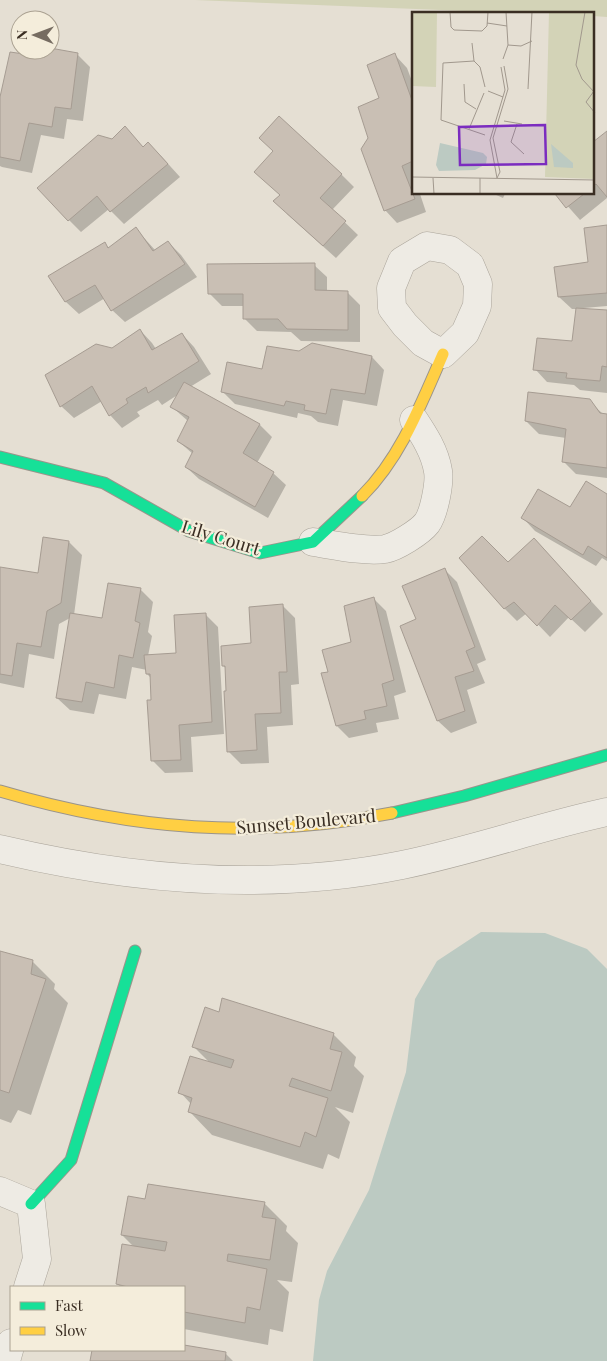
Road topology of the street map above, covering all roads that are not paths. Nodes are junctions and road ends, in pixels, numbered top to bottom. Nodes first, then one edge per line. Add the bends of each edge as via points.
1 (443, 354) dead end
2 (414, 420) junction
3 (0, 457) edge
4 (313, 542) junction
5 (607, 755) edge
6 (0, 791) edge
7 (607, 812) edge
8 (0, 849) edge
9 (135, 951) dead end
10 (0, 1191) edge
11 (31, 1204) junction
12 (28, 1286) edge
13 (10, 1347) edge
14 (6, 1361) edge

1 - 2 street
2 - 4 street via 374,483
2 - 4 street via 428,442 438,471 437,495 427,523 408,538 386,548 349,548
3 - 4 street, Lily Court via 104,483 189,531 260,553
5 - 6 street, Sunset Boulevard via 436,804 377,816 282,827 185,826 130,820 23,799
7 - 8 street via 449,855 344,874 292,878 212,880 161,876 70,864
9 - 11 street via 71,1160
10 - 11 street
11 - 12 street via 37,1259
13 - 14 street

